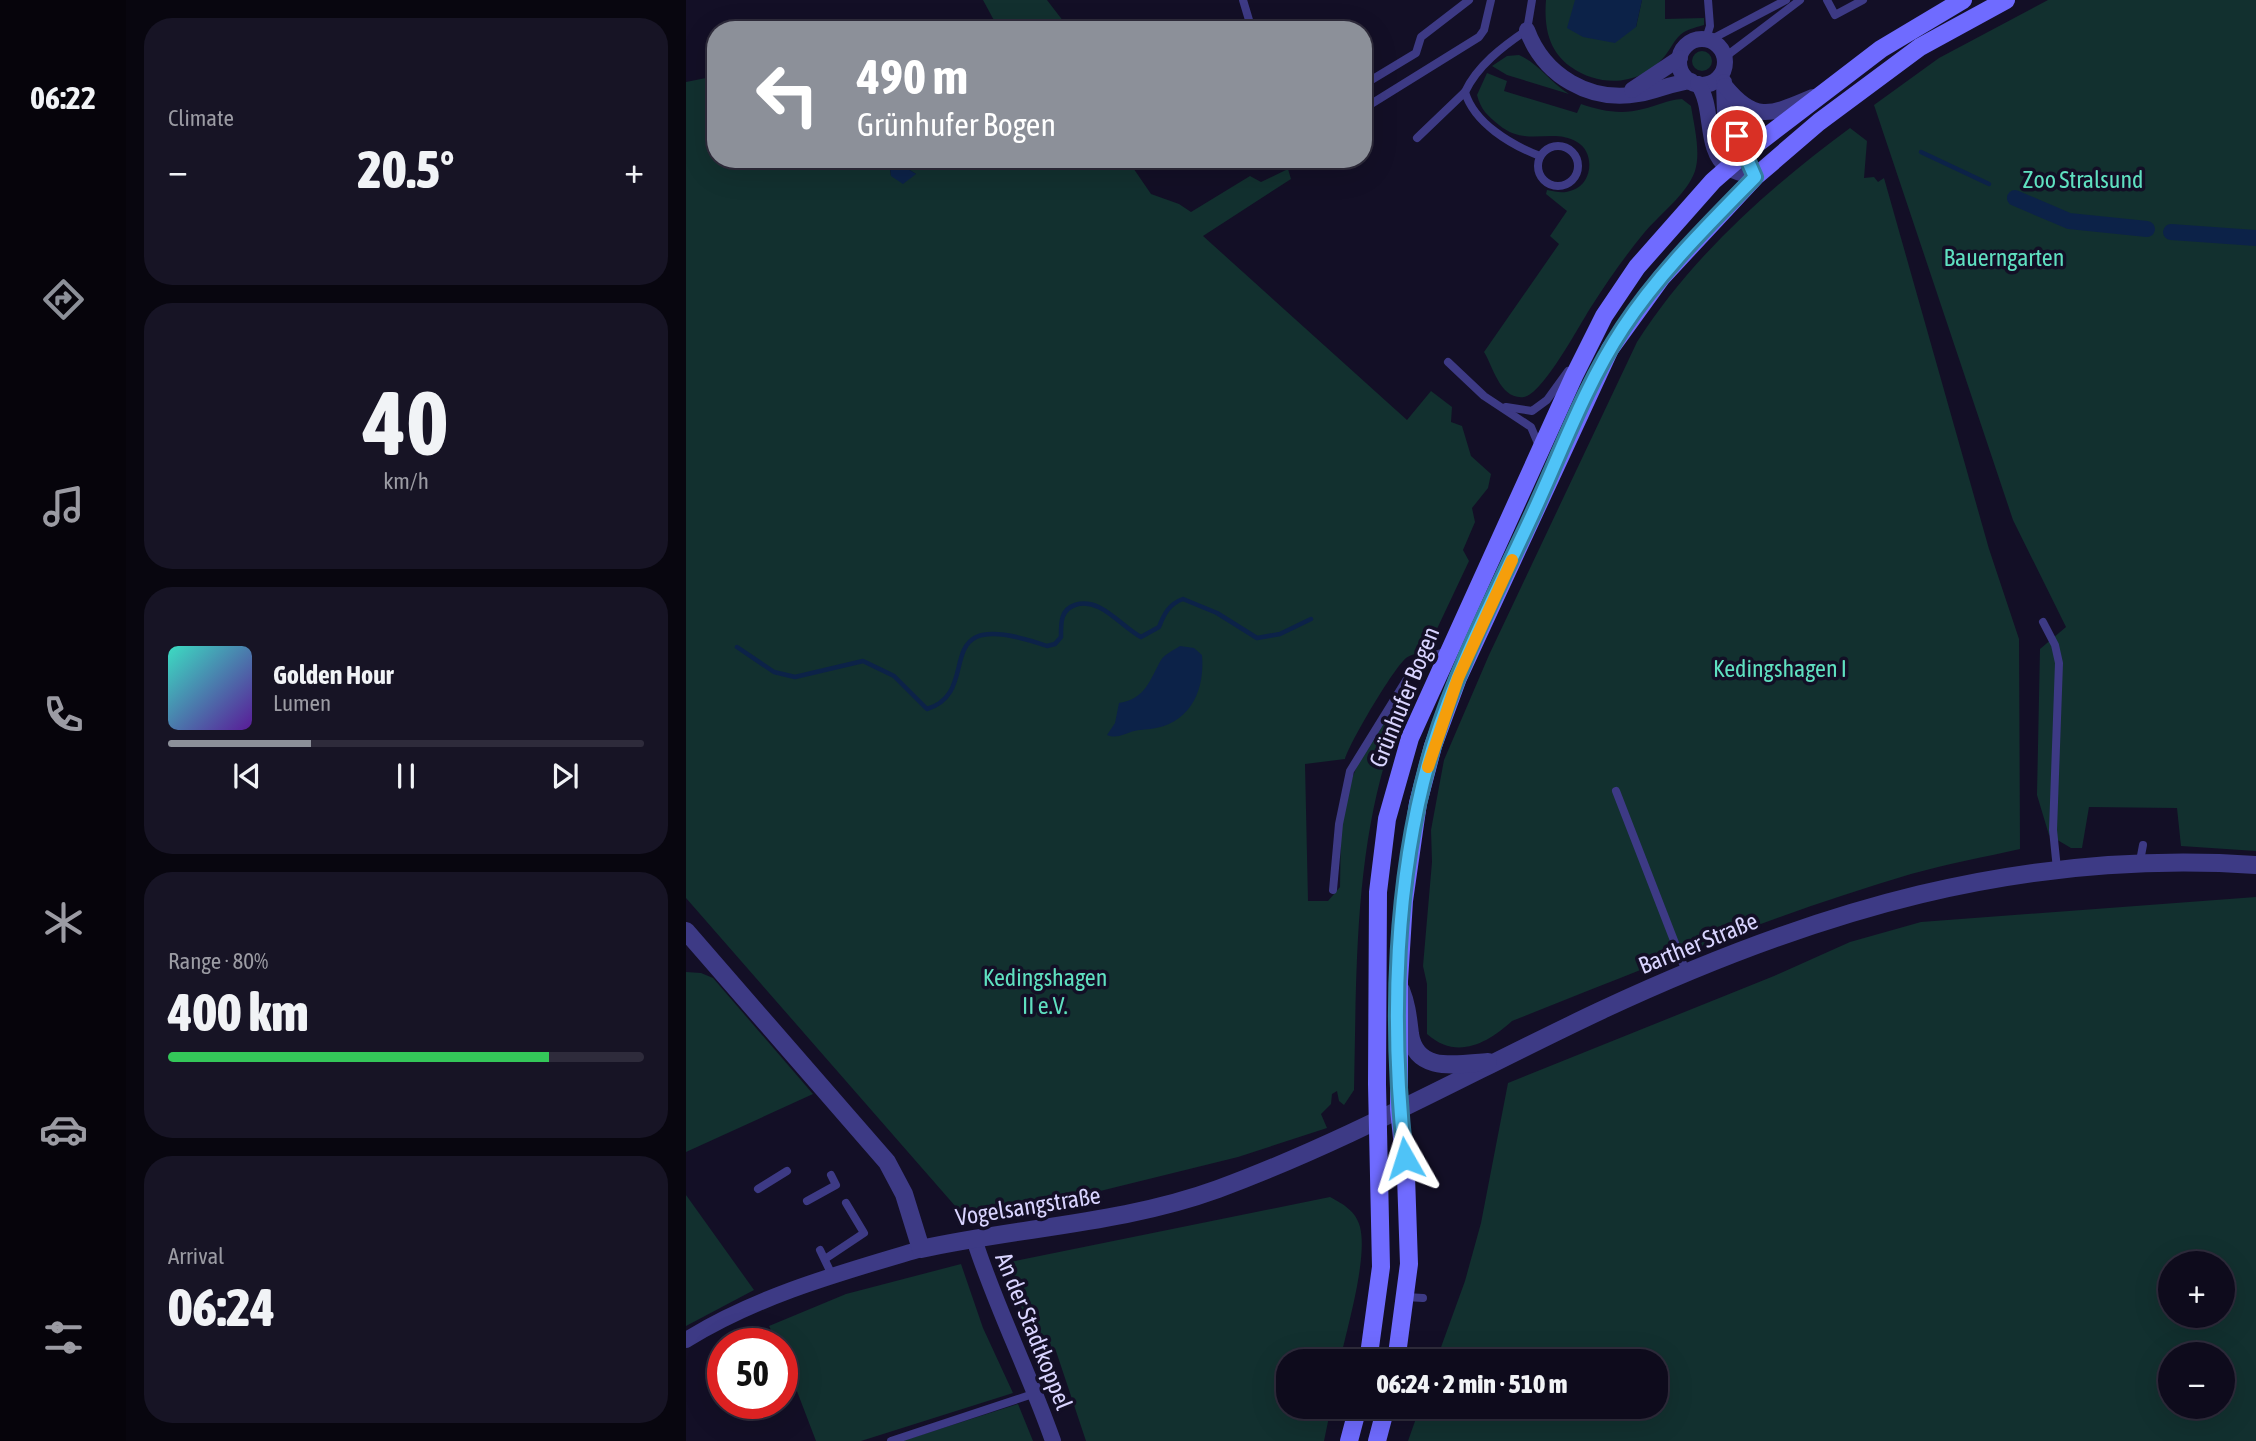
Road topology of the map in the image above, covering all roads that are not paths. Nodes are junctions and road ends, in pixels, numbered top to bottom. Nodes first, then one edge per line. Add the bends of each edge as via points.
1 (1243, 0) edge
2 (1469, 0) edge
3 (1491, 0) edge
4 (1532, 0) edge
5 (1708, 0) edge
6 (1786, 0) edge
7 (1800, 0) edge
8 (1827, 0) edge
9 (1863, 0) edge
10 (1963, 0) edge
11 (2006, 0) edge
12 (1249, 21) edge
13 (1527, 30) junction
14 (1708, 40) junction
15 (1680, 58) junction
16 (1724, 71) junction
17 (1372, 80) edge
18 (1694, 83) junction
19 (1465, 92) junction
20 (1825, 92) junction
21 (1628, 94) junction
22 (1372, 103) edge
23 (1417, 138) dead end
24 (1745, 153) junction
25 (1540, 156) junction
26 (1728, 167) junction
27 (1755, 177) junction
28 (1584, 355) junction
29 (1448, 362) dead end
30 (1484, 396) junction
31 (1539, 452) junction
32 (2043, 622) dead end
33 (1448, 650) junction
34 (1616, 791) dead end
35 (2256, 865) edge
36 (2057, 869) junction
37 (1333, 890) dead end
38 (686, 931) edge
39 (1687, 974) junction
40 (1399, 987) junction
41 (1494, 1062) junction
42 (1399, 1109) junction
43 (1378, 1120) junction
44 (787, 1171) dead end
45 (831, 1175) dead end
46 (758, 1189) dead end
47 (807, 1201) dead end
48 (846, 1203) dead end
49 (974, 1239) junction
50 (921, 1249) junction
51 (820, 1250) dead end
52 (825, 1259) junction
53 (832, 1275) junction
54 (686, 1340) edge
55 (1370, 1349) edge
56 (1400, 1349) edge
57 (1036, 1393) junction
58 (1355, 1419) edge
59 (1383, 1419) edge
60 (891, 1441) edge
61 (1053, 1441) edge
62 (1349, 1441) edge
63 (1377, 1441) edge

1 - 12 lane
2 - 17 lane via 1421,37 1416,53
3 - 22 lane via 1479,37
4 - 13 lane
5 - 14 lane
6 - 14 lane
7 - 16 lane
8 - 9 lane via 1835,15
10 - 20 main road, Grünhufer Bogen via 1881,49
11 - 27 main road, Grünhufer Bogen via 1893,65
13 - 19 lane via 1472,78
13 - 21 street via 1559,77 1594,93
14 - 15 street via 1689,43
14 - 16 street via 1721,50
15 - 18 street via 1682,71
15 - 21 street
16 - 18 street via 1712,82
16 - 20 street, Grünhufer Bogen via 1746,109 1765,114
16 - 24 street via 1725,114
18 - 21 street
18 - 26 street via 1708,105 1713,144
19 - 23 lane
19 - 25 lane via 1493,130
20 - 24 main road, Grünhufer Bogen
24 - 26 main road, Grünhufer Bogen
24 - 27 street
25 - 25 lane via 1538,169 1549,184 1568,183 1577,173 1577,159 1569,149 1556,145
26 - 27 street
26 - 28 main road, Grünhufer Bogen via 1637,267
27 - 40 main road, Grünhufer Bogen via 1662,277 1610,349 1463,667 1433,746 1419,803 1404,901
28 - 30 lane via 1547,400 1532,411 1507,407
28 - 31 main road, Grünhufer Bogen
29 - 30 lane
30 - 31 lane via 1536,432
31 - 33 main road, Grünhufer Bogen
32 - 36 lane via 2059,663 2053,830
33 - 37 lane via 1413,668 1350,771
33 - 43 main road, Grünhufer Bogen via 1400,768 1382,851 1377,934
34 - 39 lane
35 - 36 street, Barther Straße via 2142,853
36 - 39 street, Barther Straße via 1969,882 1849,912
38 - 50 street via 887,1162 904,1194
39 - 41 street, Barther Straße
40 - 41 street via 1407,1004 1412,1045 1420,1057 1439,1065
40 - 42 main road, Grünhufer Bogen
41 - 42 street, Barther Straße
42 - 43 street, Barther Straße
42 - 56 main road, Grünhufer Bogen via 1415,1298
43 - 49 street, Vogelsangstraße via 1264,1171 1164,1206 1106,1220
43 - 55 main road, Grünhufer Bogen via 1381,1267
44 - 46 lane
45 - 47 lane via 836,1185
48 - 52 lane via 864,1233
49 - 50 street, Vogelsangstraße
49 - 57 street, An der Stadtkoppel via 1001,1318
50 - 53 street, Vogelsangstraße
51 - 52 lane
52 - 53 lane
53 - 54 street, Vogelsangstraße via 718,1320
57 - 60 lane
57 - 61 street, An der Stadtkoppel
58 - 62 main road
59 - 63 main road

